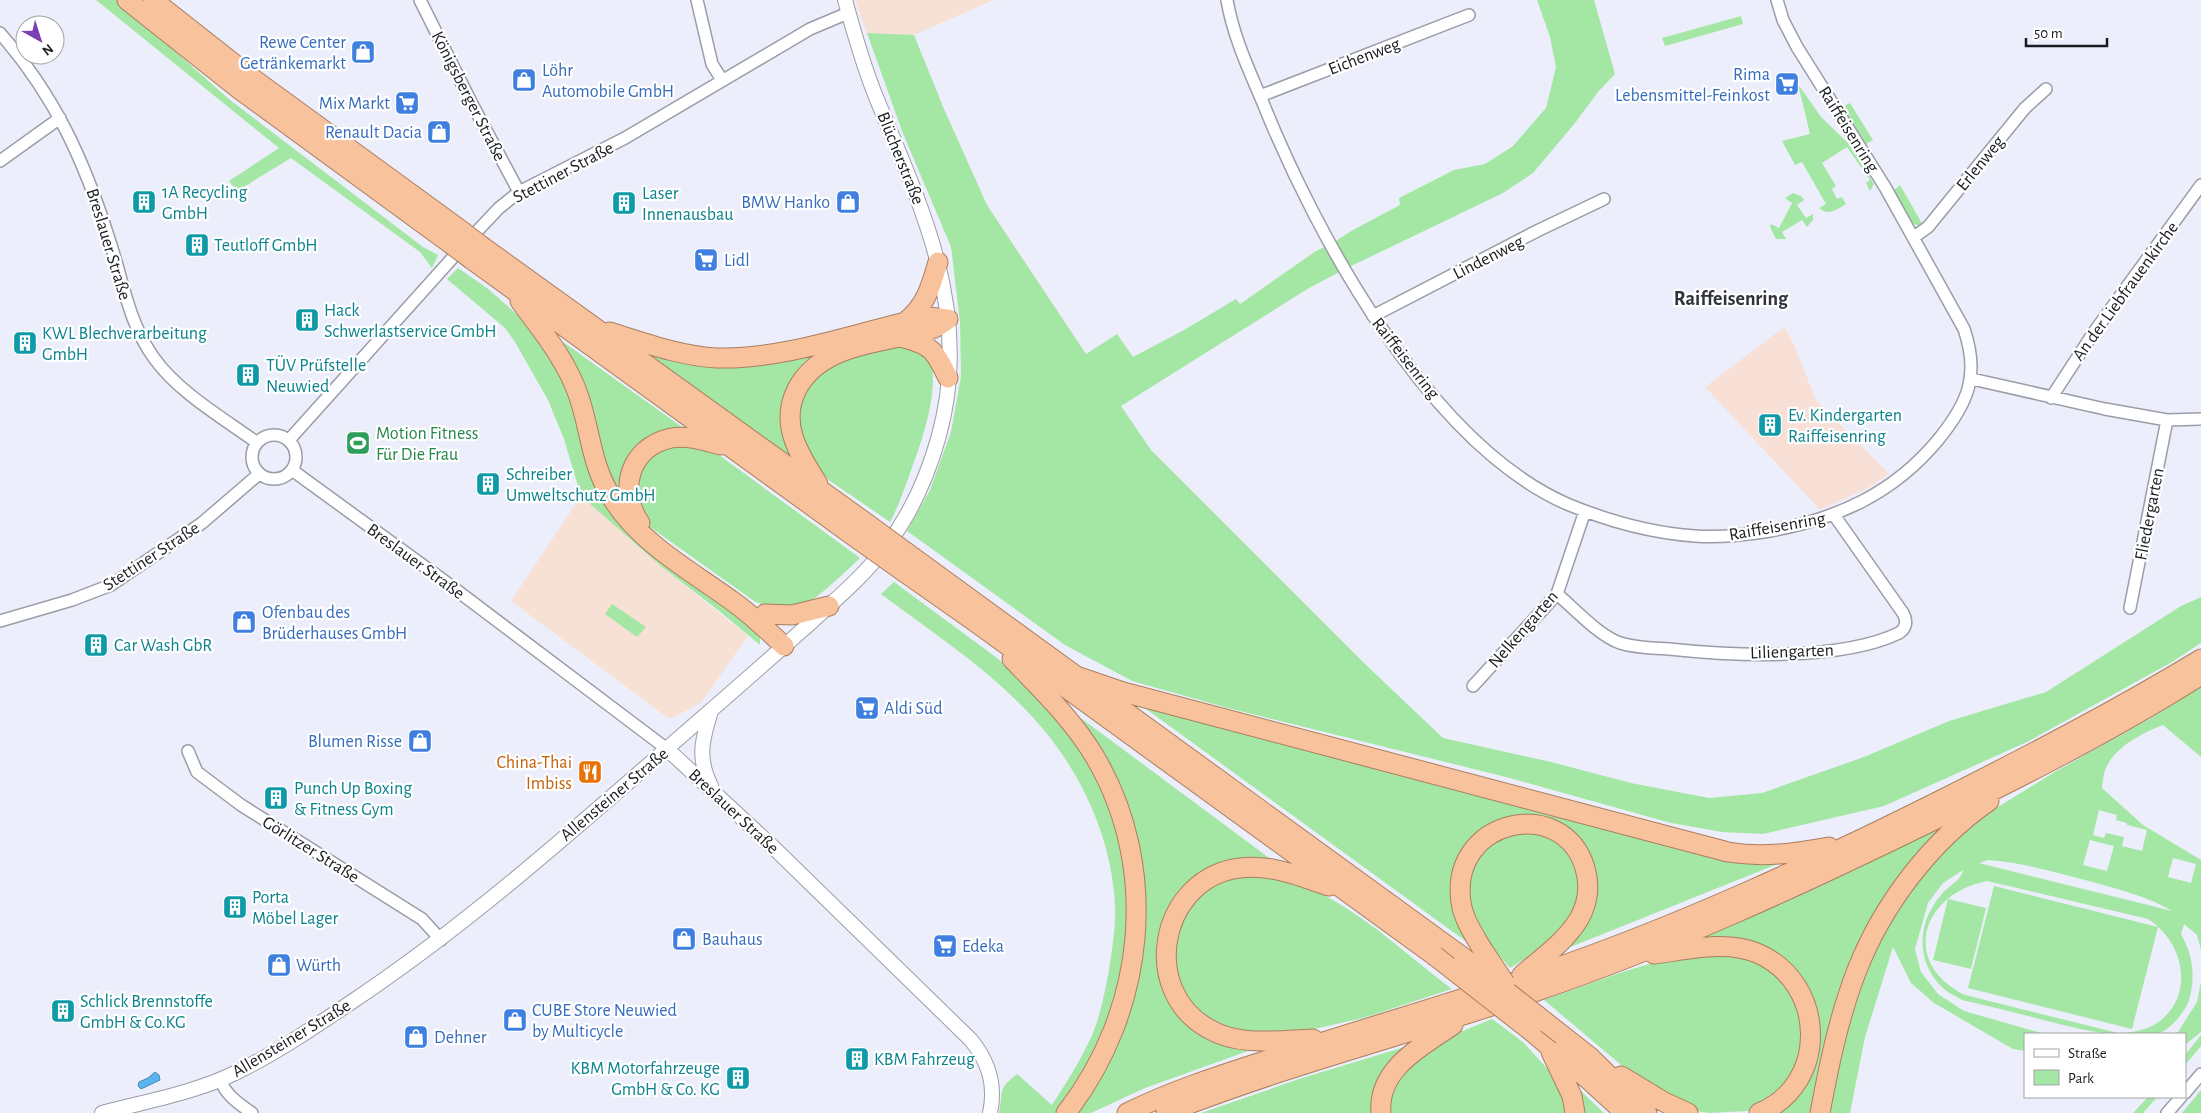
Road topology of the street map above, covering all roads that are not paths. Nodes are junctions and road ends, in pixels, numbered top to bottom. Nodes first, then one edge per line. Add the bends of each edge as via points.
1 (127, 0) edge
2 (153, 0) edge
3 (420, 0) edge
4 (697, 0) edge
5 (1227, 0) edge
6 (1778, 0) edge
7 (846, 6) edge
8 (1469, 15) dead end
9 (0, 34) edge
10 (722, 80) junction
11 (2046, 89) dead end
12 (1260, 96) junction
13 (60, 118) junction
14 (0, 162) edge
15 (2201, 185) edge
16 (519, 192) junction
17 (1604, 199) dead end
18 (1914, 237) junction
19 (456, 238) junction
20 (477, 253) junction
21 (938, 262) junction
22 (508, 286) junction
23 (1373, 316) junction
24 (948, 319) junction
25 (592, 326) junction
26 (903, 329) junction
27 (948, 378) junction
28 (1972, 379) junction
29 (2051, 398) junction
30 (2167, 420) junction
31 (2201, 420) edge
32 (289, 440) junction
33 (256, 442) junction
34 (732, 448) junction
35 (292, 470) junction
36 (259, 474) junction
37 (822, 491) junction
38 (1585, 511) junction
39 (1834, 515) junction
40 (857, 528) junction
41 (909, 565) junction
42 (1557, 594) junction
43 (829, 606) junction
44 (2130, 608) dead end
45 (765, 614) junction
46 (0, 621) edge
47 (978, 624) junction
48 (784, 646) junction
49 (2201, 659) edge
50 (1079, 677) junction
51 (2189, 677) edge
52 (1473, 686) dead end
53 (712, 710) junction
54 (667, 749) junction
55 (188, 752) dead end
56 (2038, 768) junction
57 (714, 792) junction
58 (1857, 842) junction
59 (1346, 891) junction
60 (441, 940) junction
61 (1628, 957) junction
62 (1513, 988) junction
63 (1471, 1013) junction
64 (1337, 1038) junction
65 (1555, 1039) junction
66 (1590, 1057) junction
67 (2201, 1074) edge
68 (220, 1080) junction
69 (2186, 1092) edge
70 (2181, 1098) edge
71 (102, 1113) edge
72 (252, 1113) edge
73 (990, 1113) edge
74 (1066, 1113) edge
75 (1127, 1113) edge
76 (1166, 1113) edge
77 (1381, 1113) edge
78 (1575, 1113) edge
79 (1624, 1113) edge
80 (1647, 1113) edge
81 (1688, 1113) edge
82 (1759, 1113) edge
83 (1820, 1113) edge
84 (2167, 1113) edge

1 - 19 highway via 239,89
2 - 19 highway
3 - 16 street, Königsberger Straße
4 - 10 street via 712,64
5 - 12 street, Raiffeisenring via 1237,37
6 - 18 street, Raiffeisenring via 1783,20 1797,47
7 - 10 street, Stettiner Straße
7 - 21 street, Blücherstraße via 871,84 921,204
8 - 12 street, Eichenweg
9 - 13 street, Breslauer Straße via 26,64
10 - 16 street, Stettiner Straße via 625,138
11 - 18 street, Erlenweg via 2025,108 1928,227
12 - 23 street, Raiffeisenring via 1302,190
13 - 14 street
13 - 33 street, Breslauer Straße via 94,191 130,314 143,341 155,360 186,391
15 - 29 street, An der Liebfrauenkirche via 2094,332
16 - 32 street, Stettiner Straße via 465,244
17 - 23 street, Lindenweg
18 - 28 street, Raiffeisenring via 1964,329 1970,345
19 - 20 highway, bridge
20 - 22 highway
20 - 25 highway
21 - 24 street, Blücherstraße
21 - 26 highway via 925,302
22 - 34 highway
22 - 48 highway via 551,342 568,371 579,398 598,472 624,515 646,537 737,605
23 - 38 street, Raiffeisenring via 1415,374 1482,446 1531,483
24 - 26 highway via 930,331
24 - 27 street, Allensteiner Straße
25 - 26 highway via 662,349 718,358 789,350
25 - 37 highway
26 - 27 highway via 929,347
26 - 37 highway via 825,359 807,374 794,394 789,416 792,435
27 - 43 street, Allensteiner Straße via 943,418 933,453 905,518 872,564
28 - 29 street
28 - 39 street, Raiffeisenring via 1954,418 1923,457 1876,494
29 - 30 street
30 - 31 street
30 - 44 street, Fliedergarten
32 - 33 street via 269,434
32 - 35 street via 296,451
33 - 36 street via 252,462
34 - 40 highway
34 - 45 highway via 696,438 660,442 640,457 628,481 628,493 637,518 654,537
35 - 36 street via 280,478 265,478
35 - 54 street, Breslauer Straße
36 - 46 street, Stettiner Straße via 202,523 111,585
37 - 40 highway
38 - 39 street, Raiffeisenring via 1618,523 1696,536 1752,534
38 - 42 street, Nelkengarten
39 - 42 street, Liliengarten via 1903,613 1906,624 1899,633 1859,647 1803,652 1703,652 1632,645 1606,635
40 - 41 highway, bridge
41 - 47 highway
41 - 50 highway
42 - 52 street, Nelkengarten
43 - 45 highway via 798,614
43 - 48 street, Allensteiner Straße
45 - 48 highway via 781,630
47 - 59 highway
47 - 74 highway via 1051,699 1083,739 1113,792 1131,852 1136,931 1128,984 1108,1044
48 - 53 street, Allensteiner Straße
49 - 51 highway
50 - 58 highway via 1123,692 1728,852 1789,854
50 - 62 highway, bridge via 1464,958
51 - 56 highway via 2096,737
51 - 58 highway
53 - 54 street, Allensteiner Straße
53 - 57 street via 703,739 702,757 704,772
54 - 57 street, Breslauer Straße
54 - 60 street, Allensteiner Straße
55 - 60 street, Görlitzer Straße via 197,772 240,806 414,914
56 - 61 highway via 1853,860
56 - 83 highway via 1986,803 1949,834 1915,872 1882,919 1848,995
57 - 73 street, Breslauer Straße via 971,1040 990,1071 993,1093
58 - 62 highway
59 - 64 highway via 1275,869 1247,867 1220,873 1196,888 1181,904 1170,926 1166,949 1173,988 1186,1010 1209,1029 1237,1039 1251,1040
59 - 65 highway, bridge via 1532,1031
60 - 68 street, Allensteiner Straße via 297,1038
61 - 63 highway
61 - 82 highway via 1704,947 1736,948 1768,959 1793,982 1806,1004 1809,1017 1809,1054 1792,1088
62 - 62 highway, bridge via 1481,947 1468,922 1461,902 1460,879 1469,854 1490,833 1516,824 1530,824 1556,832 1567,841 1583,863 1588,890 1580,918
62 - 64 highway
62 - 65 highway, bridge
63 - 76 highway via 1271,1074
63 - 77 highway via 1413,1052 1395,1069 1384,1086
64 - 75 highway via 1222,1075
65 - 66 highway
65 - 78 highway
65 - 79 highway
66 - 80 highway
66 - 81 highway
67 - 69 street
68 - 71 street, Allensteiner Straße
68 - 72 street via 233,1099
70 - 84 street

